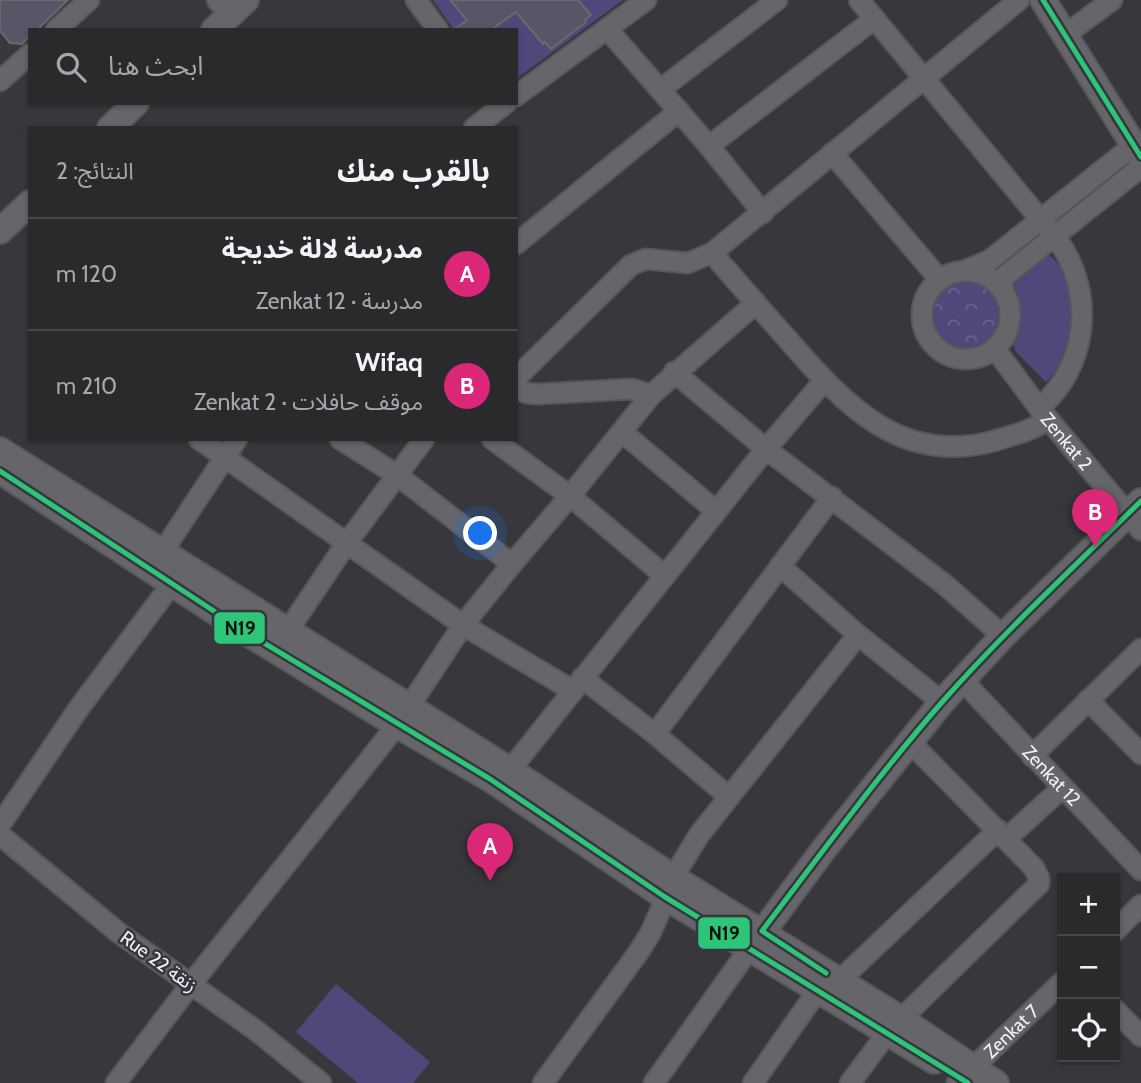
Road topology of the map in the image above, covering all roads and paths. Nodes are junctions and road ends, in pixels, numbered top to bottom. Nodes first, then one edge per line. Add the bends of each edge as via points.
1 (89, 0) edge
2 (416, 0) edge
3 (646, 0) edge
4 (777, 0) edge
5 (859, 0) edge
6 (1019, 0) edge
7 (1043, 0) edge
8 (1112, 0) edge
9 (874, 19) junction
10 (58, 28) edge
11 (437, 28) edge
12 (608, 30) junction
13 (1065, 35) junction
14 (28, 56) edge
15 (923, 78) junction
16 (0, 81) edge
17 (661, 89) junction
18 (518, 95) edge
19 (134, 105) edge
20 (498, 105) edge
21 (679, 111) junction
22 (112, 126) edge
23 (476, 126) edge
24 (709, 146) junction
25 (832, 153) junction
26 (1139, 157) edge
27 (28, 205) edge
28 (763, 213) junction
29 (1040, 221) junction
30 (0, 231) edge
31 (1054, 237) junction
32 (518, 242) edge
33 (712, 253) junction
34 (964, 271) junction
35 (940, 280) junction
36 (1004, 292) junction
37 (756, 303) junction
38 (995, 349) junction
39 (674, 372) junction
40 (518, 376) edge
41 (824, 381) junction
42 (518, 388) edge
43 (651, 395) junction
44 (1044, 414) junction
45 (622, 432) junction
46 (202, 441) edge
47 (236, 441) edge
48 (344, 441) edge
49 (422, 441) edge
50 (495, 441) edge
51 (766, 449) junction
52 (0, 450) edge
53 (223, 458) junction
54 (0, 471) edge
55 (397, 475) junction
56 (570, 496) junction
57 (832, 497) junction
58 (716, 511) junction
59 (1137, 515) edge
60 (346, 544) junction
61 (163, 551) junction
62 (512, 564) junction
63 (780, 566) junction
64 (179, 574) junction
65 (664, 576) junction
66 (463, 625) junction
67 (287, 632) junction
68 (858, 635) junction
69 (1003, 636) junction
70 (1141, 649) edge
71 (962, 680) junction
72 (577, 684) junction
73 (1088, 700) junction
74 (942, 702) junction
75 (403, 716) junction
76 (654, 734) junction
77 (909, 742) junction
78 (1141, 754) edge
79 (1032, 755) junction
80 (510, 769) junction
81 (1062, 788) junction
82 (728, 796) junction
83 (0, 825) edge
84 (1002, 834) junction
85 (0, 835) edge
86 (1141, 870) edge
87 (669, 888) junction
88 (1141, 905) edge
89 (1120, 926) edge
90 (756, 940) junction
91 (191, 984) junction
92 (829, 985) junction
93 (1057, 987) edge
94 (1120, 1015) edge
95 (894, 1026) junction
96 (1141, 1036) edge
97 (965, 1078) edge
98 (552, 1080) edge
99 (116, 1083) edge
100 (321, 1083) edge
101 (654, 1083) edge
102 (753, 1083) edge
103 (850, 1083) edge
104 (996, 1083) edge

1 - 10 street
2 - 11 street
3 - 12 street
4 - 17 street
5 - 9 street
6 - 15 street
7 - 13 street
8 - 13 street
9 - 15 street
9 - 24 street
12 - 17 street
12 - 18 street
13 - 26 street
14 - 16 street
15 - 25 street
15 - 29 street
17 - 21 street
19 - 22 street
20 - 23 street
21 - 24 street
21 - 32 street
24 - 28 street
25 - 28 street
25 - 35 street
26 - 29 street
26 - 31 street
27 - 30 street
28 - 33 street
29 - 31 street
29 - 34 street via 990,260
31 - 36 street via 1006,275
31 - 44 street via 1074,269 1082,323 1077,350
33 - 37 street
33 - 40 street via 688,263 646,259 631,265
34 - 35 street
34 - 36 street via 987,276
35 - 38 street via 923,305 925,333 932,345 943,354 970,360
36 - 38 street via 1009,328
37 - 39 street
37 - 41 street
38 - 44 street, Zenkat 2
39 - 43 street
39 - 51 street
41 - 44 street via 864,418 897,435 933,444 983,443 1020,433
41 - 51 street
42 - 43 street via 538,394 632,389
43 - 45 street
44 - 59 street, Zenkat 2
45 - 56 street
45 - 58 street
46 - 53 street
47 - 53 street
48 - 55 street
49 - 55 street
50 - 56 street
51 - 57 street
51 - 58 street
52 - 61 street
53 - 60 street
53 - 61 street
54 - 64 street
55 - 60 street
55 - 62 street
56 - 62 street
56 - 65 street
57 - 63 street
57 - 69 street
58 - 65 street
59 - 69 street
60 - 66 street
60 - 67 street
61 - 64 street
62 - 66 street
63 - 68 street
63 - 76 street
64 - 67 street
64 - 75 street via 249,634
64 - 83 street via 79,708
65 - 72 street
66 - 72 street
66 - 75 street
67 - 75 street
68 - 74 street
68 - 82 street
69 - 71 street
70 - 73 street
71 - 74 street
71 - 79 street, Zenkat 12
72 - 76 street
72 - 80 street
73 - 78 street
73 - 79 street
74 - 77 street
75 - 80 street
75 - 87 street via 501,786
75 - 91 street
76 - 82 street
77 - 84 street
77 - 90 street
79 - 81 street, Zenkat 12
80 - 87 street
81 - 84 street
81 - 86 street, Zenkat 12
82 - 87 street
84 - 92 street
84 - 95 street via 1034,868 1039,884
85 - 91 street, Rue 22 زنقة
87 - 90 street
87 - 98 street via 650,934
88 - 89 street
90 - 92 street
90 - 101 street
91 - 99 street
91 - 100 street, Rue 22 زنقة
92 - 95 street
92 - 102 street
93 - 97 street, Zenkat 7
94 - 96 street
95 - 97 street
95 - 103 street
97 - 104 street

